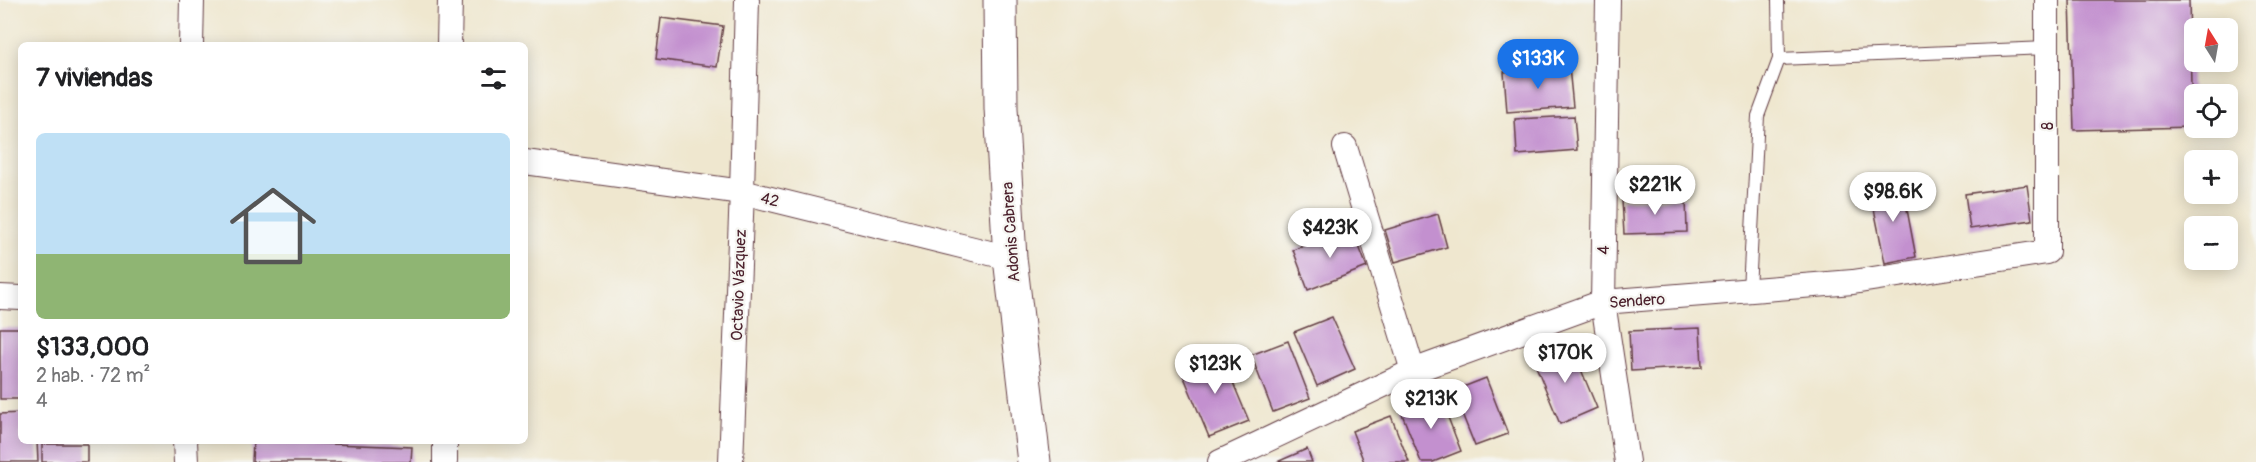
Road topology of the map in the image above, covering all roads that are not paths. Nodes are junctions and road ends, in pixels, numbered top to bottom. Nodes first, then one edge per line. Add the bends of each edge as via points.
1 (192, 0) edge
2 (450, 0) edge
3 (747, 0) edge
4 (1000, 0) edge
5 (1608, 0) edge
6 (1778, 0) edge
7 (2047, 0) edge
8 (191, 42) edge
9 (449, 42) edge
10 (2047, 48) junction
11 (1779, 59) junction
12 (1345, 147) dead end
13 (528, 162) edge
14 (742, 192) junction
15 (2047, 252) joint
16 (1010, 258) junction
17 (1749, 290) junction
18 (0, 297) edge
19 (18, 298) edge
20 (1603, 302) junction
21 (1413, 371) junction
22 (185, 444) edge
23 (445, 444) edge
24 (186, 462) edge
25 (445, 462) edge
26 (731, 462) edge
27 (1035, 462) edge
28 (1220, 462) edge
29 (1627, 462) edge

1 - 8 street
2 - 9 street
3 - 14 street, Octavio Vázquez
4 - 16 street, Adonis Cabrera via 1001,108
5 - 20 street, 4
6 - 11 lane
7 - 10 street, 8
10 - 11 lane
10 - 15 street, 8
11 - 17 lane via 1758,116
12 - 21 street
13 - 14 street, 42
14 - 16 street, 42
14 - 26 street, Octavio Vázquez
15 - 17 street, Sendero via 1853,282
16 - 27 street, Adonis Cabrera
17 - 20 street, Sendero
18 - 19 street
20 - 21 street, Sendero
20 - 29 street, 4
21 - 28 street, Sendero
22 - 24 street
23 - 25 street

